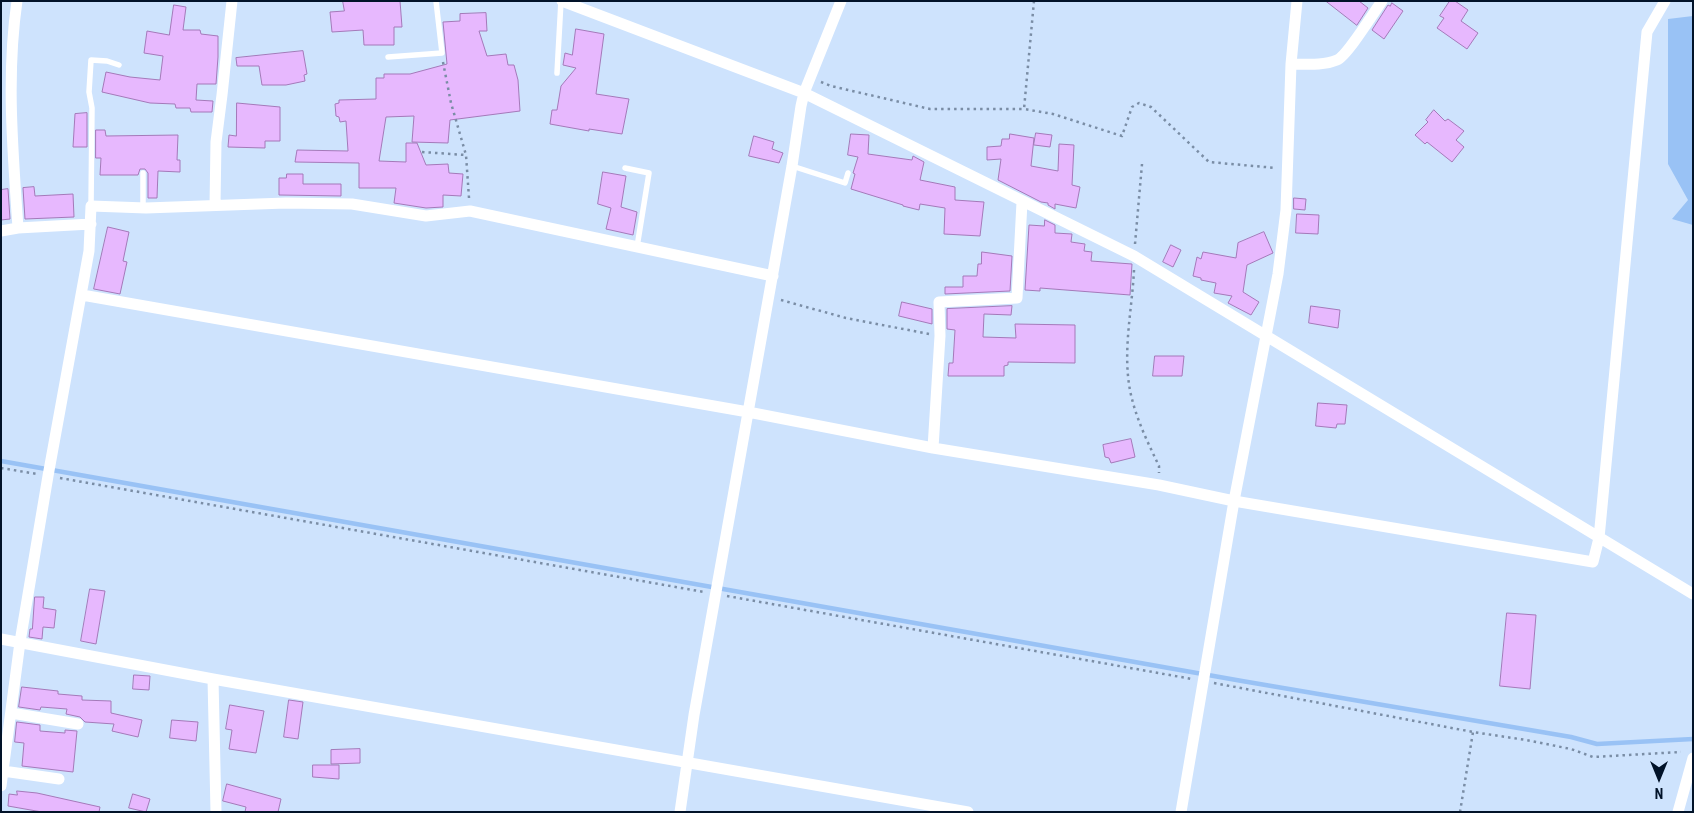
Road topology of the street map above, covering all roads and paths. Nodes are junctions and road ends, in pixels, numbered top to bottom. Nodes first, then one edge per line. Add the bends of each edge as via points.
1 (17, 1) edge
2 (232, 1) edge
3 (436, 1) edge
4 (562, 1) edge
5 (841, 1) edge
6 (1034, 1) edge
7 (1297, 1) edge
8 (1382, 1) edge
9 (1665, 1) edge
10 (442, 54) junction
11 (388, 57) dead end
12 (119, 64) dead end
13 (1291, 64) junction
14 (557, 73) dead end
15 (811, 77) junction
16 (804, 93) junction
17 (1024, 109) junction
18 (422, 152) dead end
19 (466, 155) junction
20 (1142, 164) dead end
21 (792, 166) junction
22 (625, 168) dead end
23 (1287, 169) junction
24 (143, 173) dead end
25 (848, 173) dead end
26 (1022, 202) junction
27 (215, 205) junction
28 (91, 206) junction
29 (143, 208) junction
30 (470, 211) junction
31 (90, 224) junction
32 (18, 228) junction
33 (1, 231) edge
34 (637, 247) junction
35 (1134, 256) junction
36 (773, 276) junction
37 (82, 295) junction
38 (768, 297) junction
39 (940, 336) junction
40 (1266, 336) junction
41 (748, 412) junction
42 (933, 448) junction
43 (1, 468) edge
44 (48, 476) junction
45 (1159, 485) junction
46 (1234, 501) junction
47 (1599, 538) junction
48 (716, 594) junction
49 (1693, 594) edge
50 (1, 639) edge
51 (20, 642) junction
52 (213, 679) junction
53 (1203, 681) junction
54 (11, 713) junction
55 (78, 724) dead end
56 (1473, 732) junction
57 (1689, 755) edge
58 (687, 761) junction
59 (3, 771) junction
60 (59, 779) dead end
61 (1, 786) edge
62 (216, 812) edge
63 (680, 812) edge
64 (968, 812) edge
65 (1181, 812) edge
66 (1460, 812) edge
67 (1678, 812) edge

1 - 32 street via 13,28 11,129
2 - 27 street via 216,142
3 - 10 lane
4 - 14 lane
4 - 16 street
5 - 15 street
6 - 17 path
7 - 13 street
8 - 13 street via 1339,60
9 - 47 street via 1648,32
10 - 11 lane
10 - 19 path via 451,103
12 - 28 lane via 91,60
13 - 23 street
15 - 16 street
15 - 17 path via 830,86 930,109
16 - 21 street
16 - 26 street
17 - 23 path via 1053,114 1122,136 1132,107 1139,103 1151,107 1209,162
18 - 19 path
19 - 30 path
20 - 35 path
21 - 25 lane via 845,183
21 - 36 street
22 - 34 lane via 649,173
23 - 40 street via 1286,210 1278,274
24 - 29 lane
26 - 35 street
26 - 39 street via 1017,298 939,302
27 - 29 street
27 - 30 street via 352,204 426,216
28 - 29 street
28 - 31 street
30 - 34 street
31 - 32 street
31 - 37 street
32 - 33 street
34 - 36 street
35 - 40 street
35 - 45 path via 1129,377 1139,422 1159,466
36 - 38 street
37 - 41 street
37 - 44 street
38 - 39 path via 846,318
38 - 41 street
39 - 42 street
40 - 46 street
40 - 47 street
41 - 42 street
41 - 48 street
42 - 45 street
43 - 44 path
44 - 48 path
44 - 51 street
45 - 46 street
46 - 47 street via 1593,562
46 - 53 street
47 - 49 street
48 - 53 path
48 - 58 street
50 - 51 street
51 - 52 street
51 - 54 street
52 - 58 street
52 - 62 street
53 - 56 path
53 - 65 street
54 - 55 street
54 - 59 street
56 - 57 path via 1571,749 1593,757
56 - 66 path
57 - 67 street
58 - 63 street
58 - 64 street
59 - 60 street
59 - 61 street

